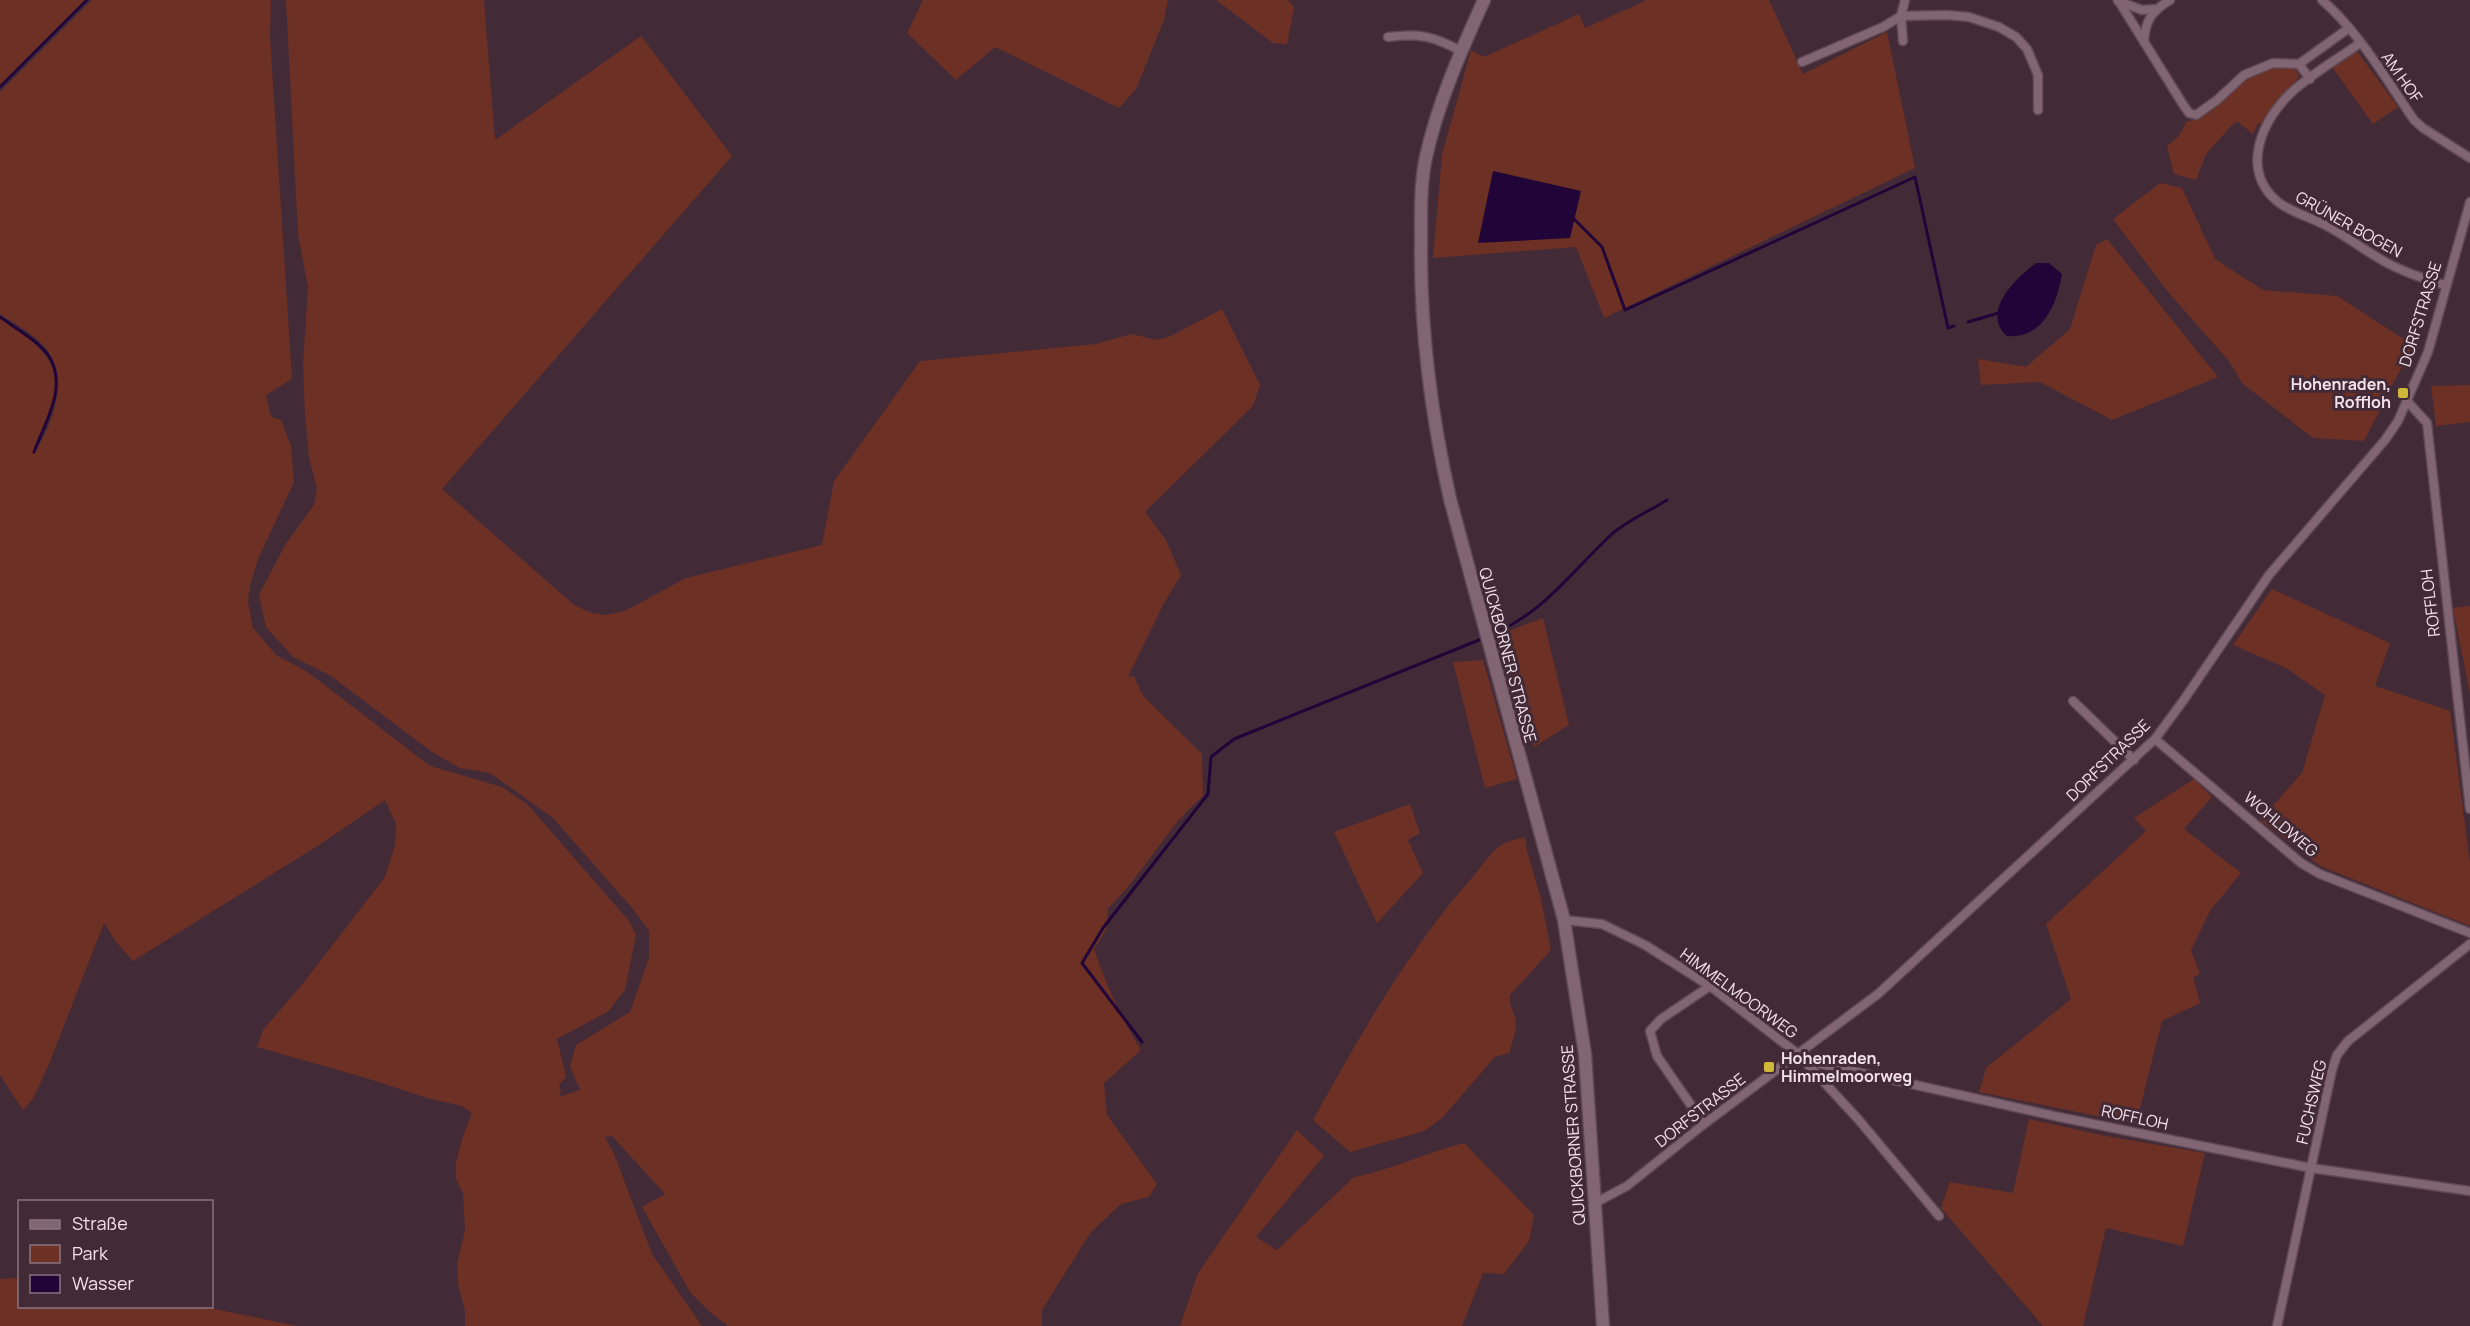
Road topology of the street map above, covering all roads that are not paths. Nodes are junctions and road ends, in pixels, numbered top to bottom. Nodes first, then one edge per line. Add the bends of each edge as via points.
1 (1484, 0) edge
2 (1905, 0) edge
3 (2170, 0) edge
4 (2322, 0) edge
5 (2335, 0) edge
6 (2118, 1) edge
7 (2156, 9) junction
8 (2335, 11) junction
9 (1901, 16) junction
10 (2349, 28) junction
11 (1388, 37) dead end
12 (1903, 41) dead end
13 (2144, 42) junction
14 (2360, 43) junction
15 (1461, 51) junction
16 (1802, 62) dead end
17 (2299, 64) junction
18 (2310, 79) junction
19 (2038, 110) dead end
20 (2470, 158) edge
21 (2470, 202) edge
22 (2445, 285) junction
23 (2407, 401) junction
24 (2073, 701) dead end
25 (2155, 739) junction
26 (2134, 760) junction
27 (2470, 809) edge
28 (1564, 921) junction
29 (2470, 933) edge
30 (2470, 944) edge
31 (1710, 986) junction
32 (1798, 1054) junction
33 (1704, 1124) junction
34 (2311, 1168) junction
35 (2470, 1191) edge
36 (1595, 1203) junction
37 (1939, 1216) dead end
38 (1602, 1326) edge
39 (2277, 1326) edge

1 - 15 main road, QUICKBORNER STRASSE
2 - 9 street
3 - 7 street
4 - 8 street, AM HOF
5 - 8 street
6 - 7 street via 2142,10
6 - 13 street
7 - 13 street via 2148,19
8 - 10 street, AM HOF
9 - 12 street
9 - 16 street
9 - 19 street via 1969,17 2016,37 2027,49 2038,75
10 - 14 street, AM HOF
10 - 17 street
11 - 15 street via 1431,36
13 - 17 street via 2184,106 2196,115 2258,67
14 - 18 street, GRÜNER BOGEN
14 - 20 street, AM HOF via 2414,120
15 - 28 main road, QUICKBORNER STRASSE via 1440,104 1425,159 1421,248 1424,352 1436,435 1453,510
17 - 18 street
18 - 22 street, GRÜNER BOGEN via 2293,92 2267,124 2256,153 2259,178 2292,211 2325,225 2392,266
21 - 22 street, DORFSTRASSE
22 - 23 street, DORFSTRASSE via 2427,352
23 - 25 street, DORFSTRASSE via 2385,440 2269,575
23 - 27 street, ROFFLOH via 2427,423
24 - 26 street
25 - 26 street, DORFSTRASSE
25 - 29 street, WOHLDWEG via 2301,863
26 - 32 street, DORFSTRASSE via 1878,994
28 - 31 street, HIMMELMOORWEG via 1602,924 1645,945
28 - 36 main road, QUICKBORNER STRASSE via 1585,1054
30 - 34 street, FUCHSWEG via 2348,1041 2337,1055
31 - 32 street, HIMMELMOORWEG
31 - 33 street via 1661,1019 1650,1032 1657,1056
32 - 33 street, DORFSTRASSE
32 - 34 street, ROFFLOH via 1812,1062 1846,1070
32 - 37 street, HIMMELMOORWEG
33 - 36 street, DORFSTRASSE via 1627,1186
34 - 35 street, ROFFLOH
34 - 39 street, FUCHSWEG
36 - 38 main road, QUICKBORNER STRASSE

